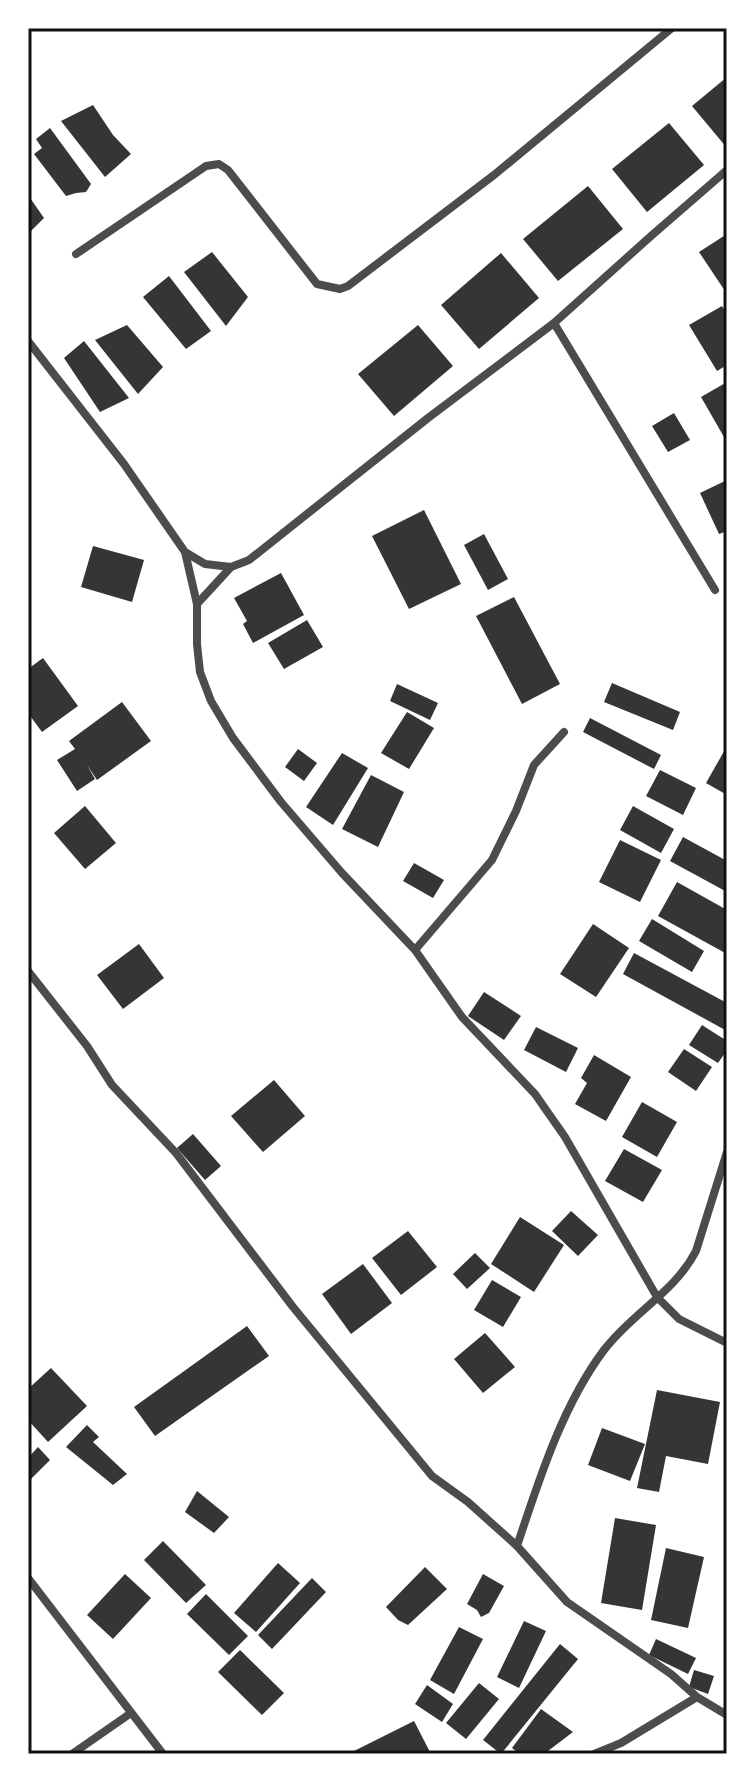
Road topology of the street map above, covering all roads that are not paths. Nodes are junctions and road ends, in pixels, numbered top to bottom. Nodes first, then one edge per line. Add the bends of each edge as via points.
1 (672, 28) edge
2 (727, 170) edge
3 (76, 254) dead end
4 (554, 323) junction
5 (28, 341) edge
6 (185, 552) junction
7 (231, 567) junction
8 (715, 590) dead end
9 (197, 604) junction
10 (564, 732) dead end
11 (415, 950) junction
12 (28, 971) edge
13 (727, 1152) edge
14 (657, 1297) junction
15 (727, 1343) edge
16 (517, 1546) junction
17 (28, 1578) edge
18 (697, 1697) junction
19 (131, 1713) junction
20 (727, 1715) edge
21 (72, 1754) edge
22 (163, 1754) edge
23 (594, 1754) edge

1 - 3 street via 494,175 348,286 317,284 219,164 206,166
2 - 4 street
4 - 7 street via 249,560
4 - 8 street
5 - 6 street
6 - 7 street via 205,564
6 - 9 street
7 - 9 street
9 - 11 street via 200,672 233,738 281,802
10 - 11 street via 534,765 492,860
11 - 14 street via 462,1017 535,1094 565,1137
12 - 16 street via 112,1085 176,1153 432,1476
13 - 14 street via 696,1251 678,1279
14 - 15 street via 679,1319
14 - 16 street via 625,1325 581,1385 546,1460
16 - 18 street via 567,1602
17 - 19 street
18 - 20 street
18 - 23 street
19 - 21 street
19 - 22 street

